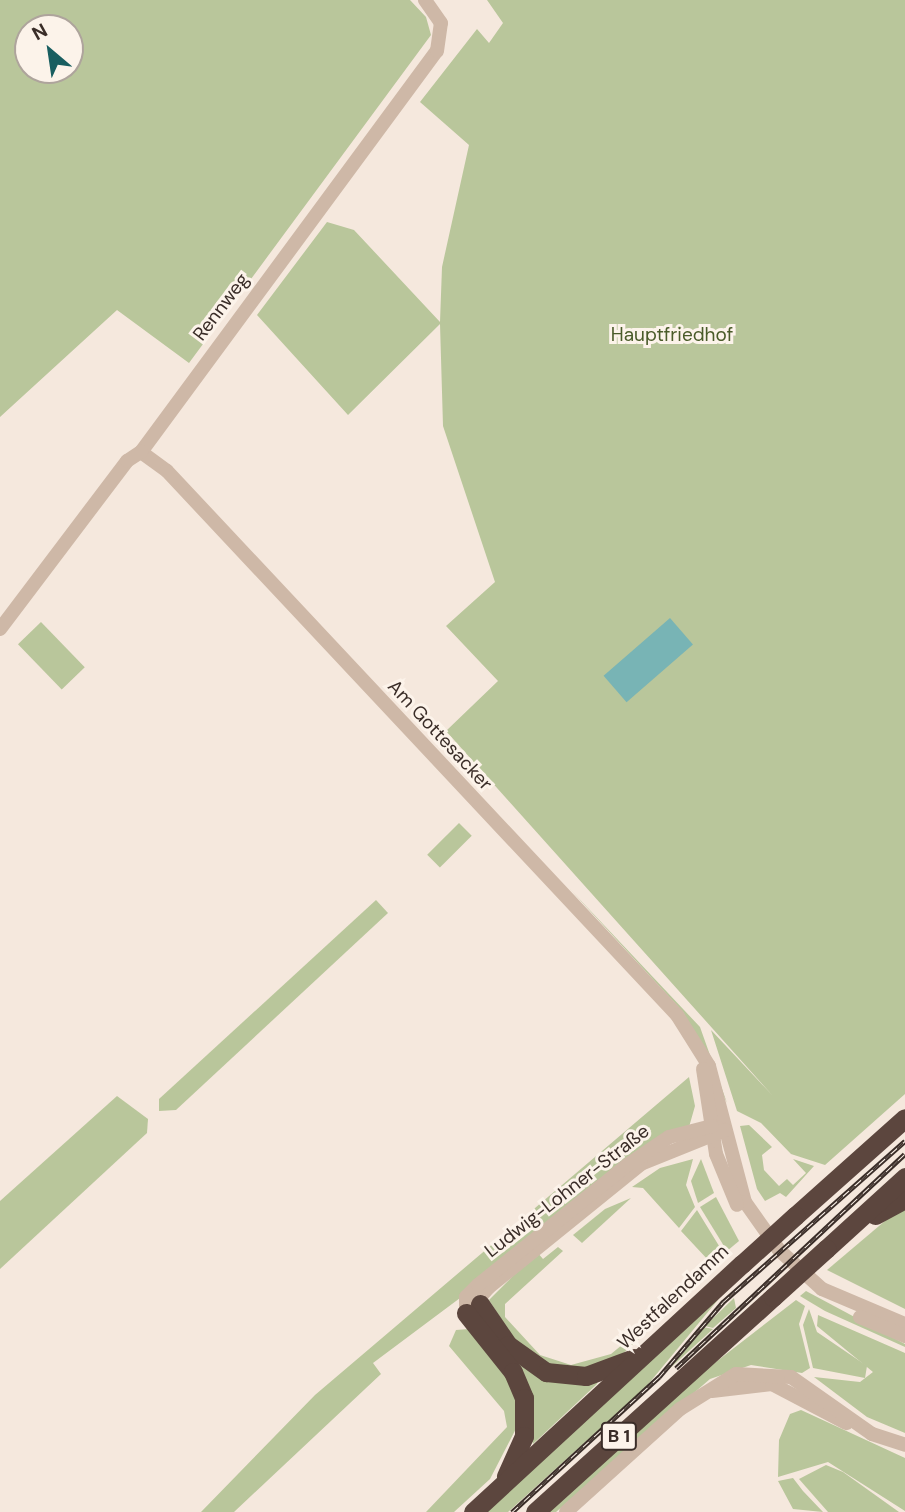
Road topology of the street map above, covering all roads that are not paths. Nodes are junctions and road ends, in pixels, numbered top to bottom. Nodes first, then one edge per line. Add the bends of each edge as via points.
1 (425, 0) edge
2 (141, 453) junction
3 (0, 629) edge
4 (905, 1118) edge
5 (717, 1131) junction
6 (905, 1177) edge
7 (905, 1199) edge
8 (844, 1233) junction
9 (470, 1305) junction
10 (905, 1324) edge
11 (905, 1336) edge
12 (644, 1354) junction
13 (905, 1445) edge
14 (501, 1487) junction
15 (473, 1512) edge
16 (535, 1512) edge
17 (566, 1512) edge

1 - 2 street, Rennweg via 441,23 438,51
2 - 3 street, Rennweg via 127,461
2 - 5 street, Am Gottesacker via 167,471 677,1015 702,1054
4 - 12 highway, Westfalendamm / B 1, bridge
5 - 9 street, Ludwig-Lohner-Straße via 641,1164
5 - 10 street, Am Gottesacker via 745,1202 779,1250 822,1289
5 - 11 street, Am Gottesacker via 732,1196 772,1256 817,1296
6 - 8 highway, B 1
7 - 8 highway
8 - 16 highway, B 1, bridge
9 - 12 highway via 508,1345 546,1372 586,1376
9 - 14 highway via 524,1398 524,1436
12 - 14 highway, Westfalendamm / B 1
13 - 17 street via 872,1434 811,1388 780,1374 736,1374 704,1392
14 - 15 highway, Westfalendamm / B 1

